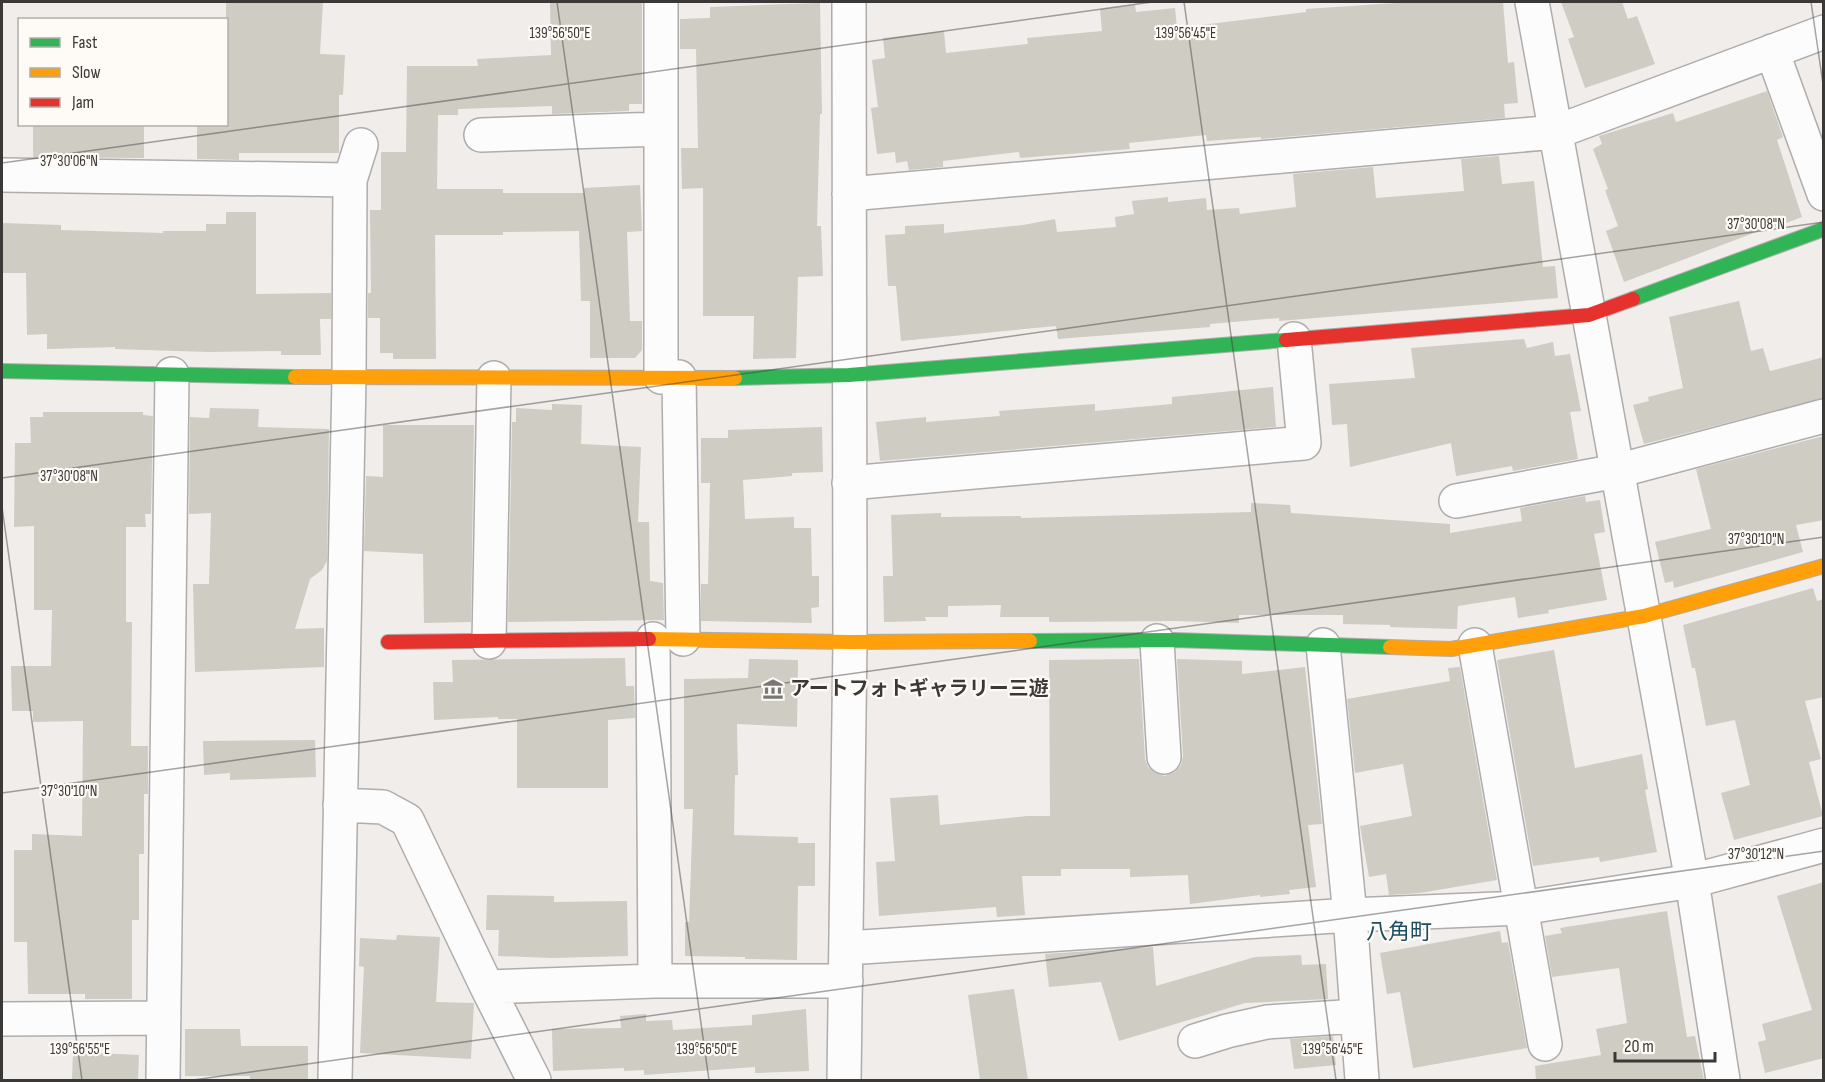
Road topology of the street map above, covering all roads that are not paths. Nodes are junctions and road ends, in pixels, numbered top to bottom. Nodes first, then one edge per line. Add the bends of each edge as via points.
1 (661, 2) edge
2 (849, 2) edge
3 (1532, 2) edge
4 (1824, 32) edge
5 (1772, 51) junction
6 (661, 129) junction
7 (1556, 132) junction
8 (481, 135) dead end
9 (361, 145) dead end
10 (2, 176) edge
11 (350, 180) junction
12 (849, 194) junction
13 (1824, 194) edge
14 (1824, 229) edge
15 (1589, 315) junction
16 (1294, 339) junction
17 (2, 370) edge
18 (172, 374) junction
19 (849, 375) junction
20 (670, 377) junction
21 (349, 378) junction
22 (494, 378) junction
23 (1824, 416) edge
24 (1617, 471) junction
25 (849, 483) junction
26 (1456, 501) dead end
27 (1824, 566) edge
28 (1644, 616) junction
29 (668, 639) junction
30 (1157, 641) junction
31 (388, 642) dead end
32 (489, 642) junction
33 (850, 642) junction
34 (1323, 645) junction
35 (1475, 645) junction
36 (1164, 757) dead end
37 (340, 805) junction
38 (1824, 845) edge
39 (1692, 881) junction
40 (1521, 908) junction
41 (1350, 915) junction
42 (847, 948) junction
43 (655, 981) junction
44 (846, 981) junction
45 (486, 987) junction
46 (1357, 1016) junction
47 (164, 1018) junction
48 (2, 1019) edge
49 (1195, 1041) dead end
50 (1545, 1044) dead end
51 (163, 1080) edge
52 (335, 1080) edge
53 (534, 1080) edge
54 (844, 1080) edge
55 (1362, 1080) edge
56 (1723, 1080) edge

1 - 6 street
2 - 12 street
3 - 7 street
4 - 5 street
5 - 7 street
5 - 13 street
6 - 8 street
6 - 20 street
7 - 12 street
7 - 15 street
9 - 11 street
10 - 11 street
11 - 21 street
12 - 19 street
14 - 15 street
15 - 16 street
15 - 24 street
16 - 19 street
16 - 25 street via 1304,443
17 - 18 street
18 - 21 street
18 - 47 street
19 - 20 street
19 - 25 street
20 - 22 street
20 - 29 street
21 - 22 street
21 - 37 street
22 - 32 street
23 - 24 street
24 - 26 street
24 - 28 street
25 - 33 street
27 - 28 street
28 - 35 street
28 - 39 street
29 - 32 street
29 - 33 street
29 - 43 street
30 - 33 street
30 - 34 street
30 - 36 street
31 - 32 street
33 - 42 street
34 - 35 street via 1451,649
34 - 41 street
35 - 40 street
37 - 45 street via 383,807 407,820
37 - 52 street
38 - 39 street
39 - 40 street
39 - 56 street
40 - 41 street
40 - 50 street
41 - 42 street
41 - 46 street
42 - 44 street
43 - 44 street
43 - 45 street
44 - 54 street
45 - 53 street
46 - 49 street via 1267,1022
46 - 55 street
47 - 48 street
47 - 51 street

